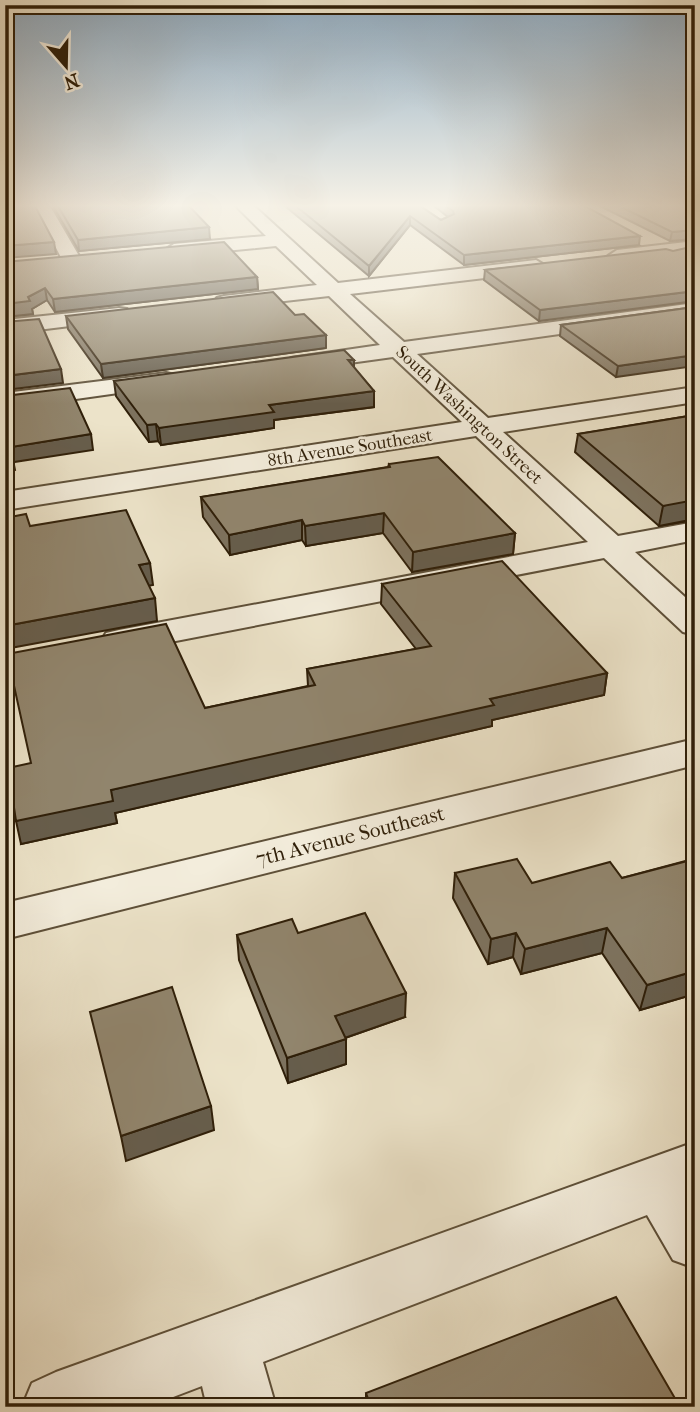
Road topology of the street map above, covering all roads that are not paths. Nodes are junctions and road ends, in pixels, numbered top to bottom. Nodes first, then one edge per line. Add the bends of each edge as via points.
1 (315, 272) edge
2 (480, 272) edge
3 (334, 289) junction
4 (211, 304) edge
5 (695, 309) edge
6 (142, 312) edge
7 (5, 327) edge
8 (398, 350) junction
9 (276, 366) edge
10 (195, 376) edge
11 (695, 394) edge
12 (5, 401) edge
13 (483, 428) junction
14 (5, 501) edge
15 (695, 531) edge
16 (612, 547) junction
17 (695, 625) edge
18 (86, 648) edge
19 (695, 751) edge
20 (5, 921) edge
21 (677, 1176) edge
22 (695, 1238) edge
23 (224, 1344) junction
24 (56, 1407) edge
25 (242, 1407) edge

1 - 3 street, South Washington Street
2 - 3 street
3 - 4 street
3 - 8 street, South Washington Street
5 - 8 street
6 - 7 street
8 - 9 street
8 - 13 street, South Washington Street
10 - 12 street
11 - 13 street, 8th Avenue Southeast
13 - 14 street, 8th Avenue Southeast
13 - 16 street, South Washington Street
15 - 16 street
16 - 17 street, South Washington Street
16 - 18 street
19 - 20 street, 7th Avenue Southeast
21 - 22 street
21 - 23 street
23 - 24 street
23 - 25 street

